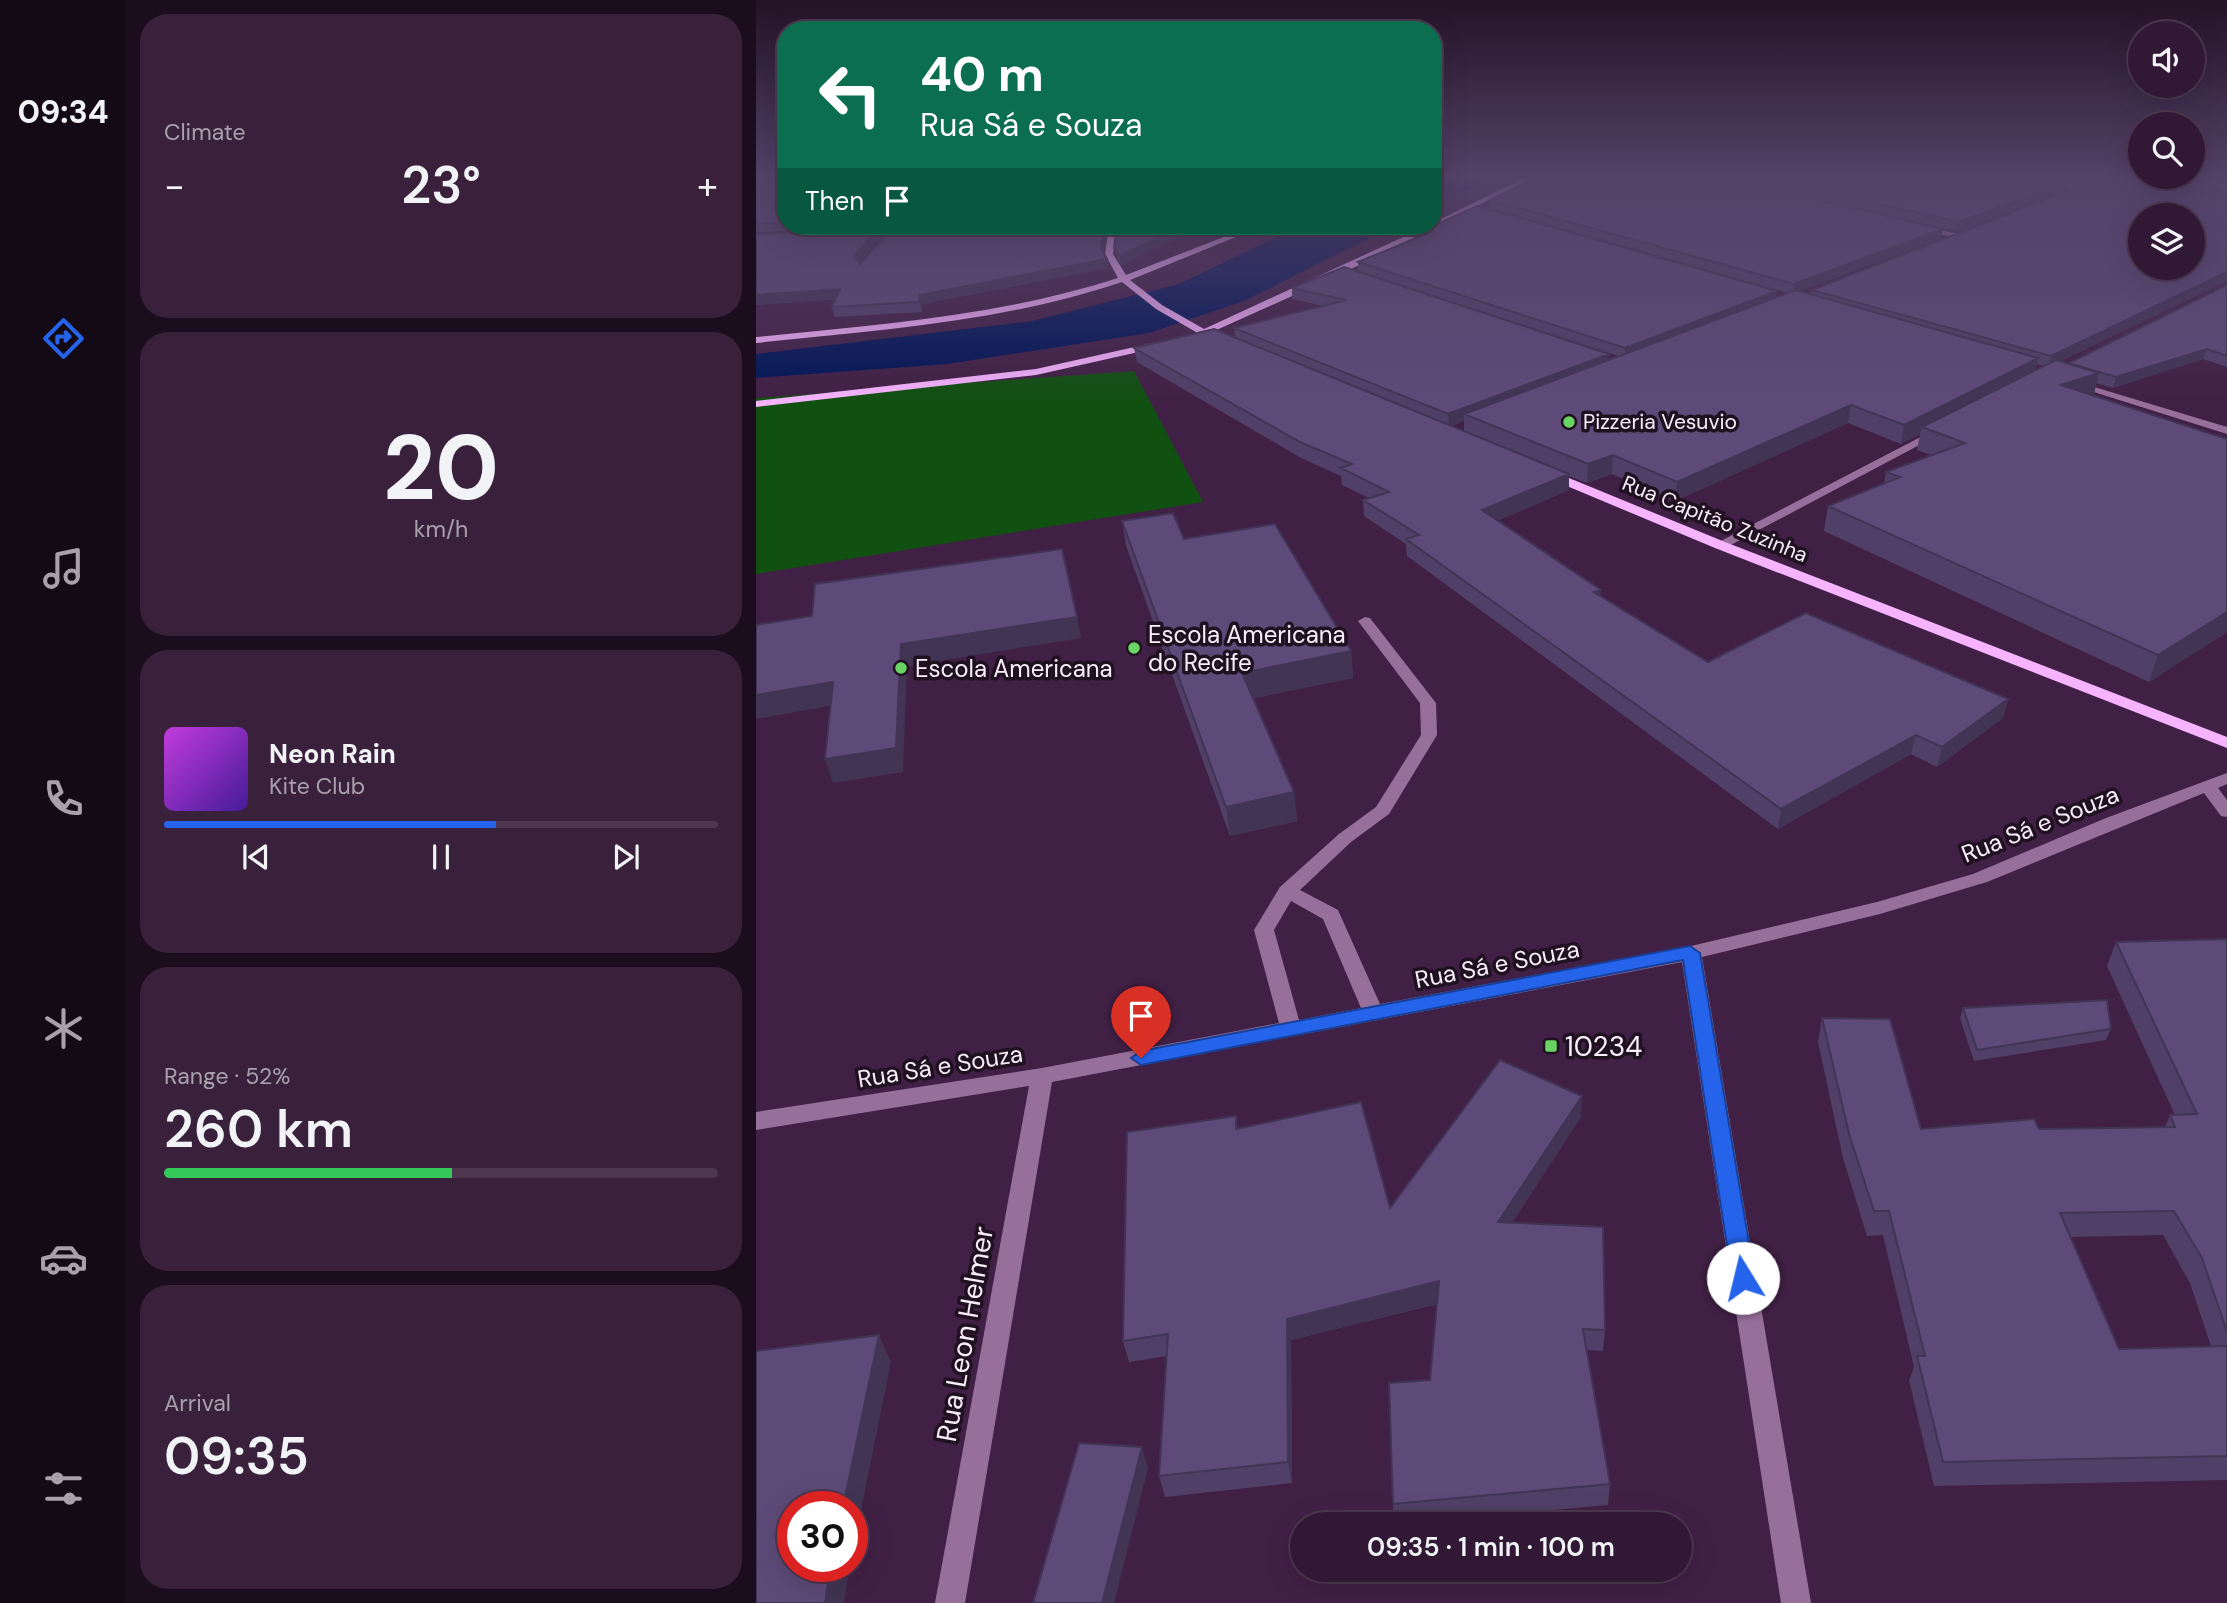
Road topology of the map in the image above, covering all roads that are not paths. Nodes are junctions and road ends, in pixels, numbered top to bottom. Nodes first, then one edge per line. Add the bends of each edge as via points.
1 (1110, 253) edge
2 (1193, 253) edge
3 (1378, 253) edge
4 (1340, 271) junction
5 (1353, 275) edge
6 (1123, 281) junction
7 (1205, 333) junction
8 (756, 340) edge
9 (1243, 349) edge
10 (1998, 359) edge
11 (2062, 368) edge
12 (2050, 374) junction
13 (2038, 380) edge
14 (756, 404) edge
15 (1952, 424) edge
16 (2227, 431) edge
17 (1535, 468) edge
18 (1720, 545) junction
19 (1365, 621) dead end
20 (2227, 743) edge
21 (2227, 778) edge
22 (2207, 785) junction
23 (2227, 812) edge
24 (1287, 891) junction
25 (1690, 953) junction
26 (1374, 1014) junction
27 (1291, 1030) junction
28 (1042, 1076) junction
29 (756, 1121) edge
30 (950, 1603) edge
31 (1796, 1603) edge

1 - 6 main road
2 - 6 main road
3 - 4 main road
4 - 5 street
4 - 7 main road
6 - 7 main road
6 - 8 main road via 998,312
7 - 9 main road
7 - 14 main road via 1035,372
10 - 12 street
11 - 12 street
12 - 13 street
12 - 16 street
15 - 18 street
17 - 18 main road, Rua Capitão Zuzinha
18 - 20 main road, Rua Capitão Zuzinha
19 - 24 street via 1428,703 1429,735 1383,810
21 - 22 street, Rua Sá e Souza
22 - 23 street
22 - 25 street, Rua Sá e Souza via 1980,878 1880,908
24 - 26 street via 1331,915
24 - 27 street via 1264,930
25 - 26 street, Rua Sá e Souza
25 - 31 street
26 - 27 street, Rua Sá e Souza
27 - 28 street, Rua Sá e Souza
28 - 29 street, Rua Sá e Souza
28 - 30 street, Rua Leon Helmer

